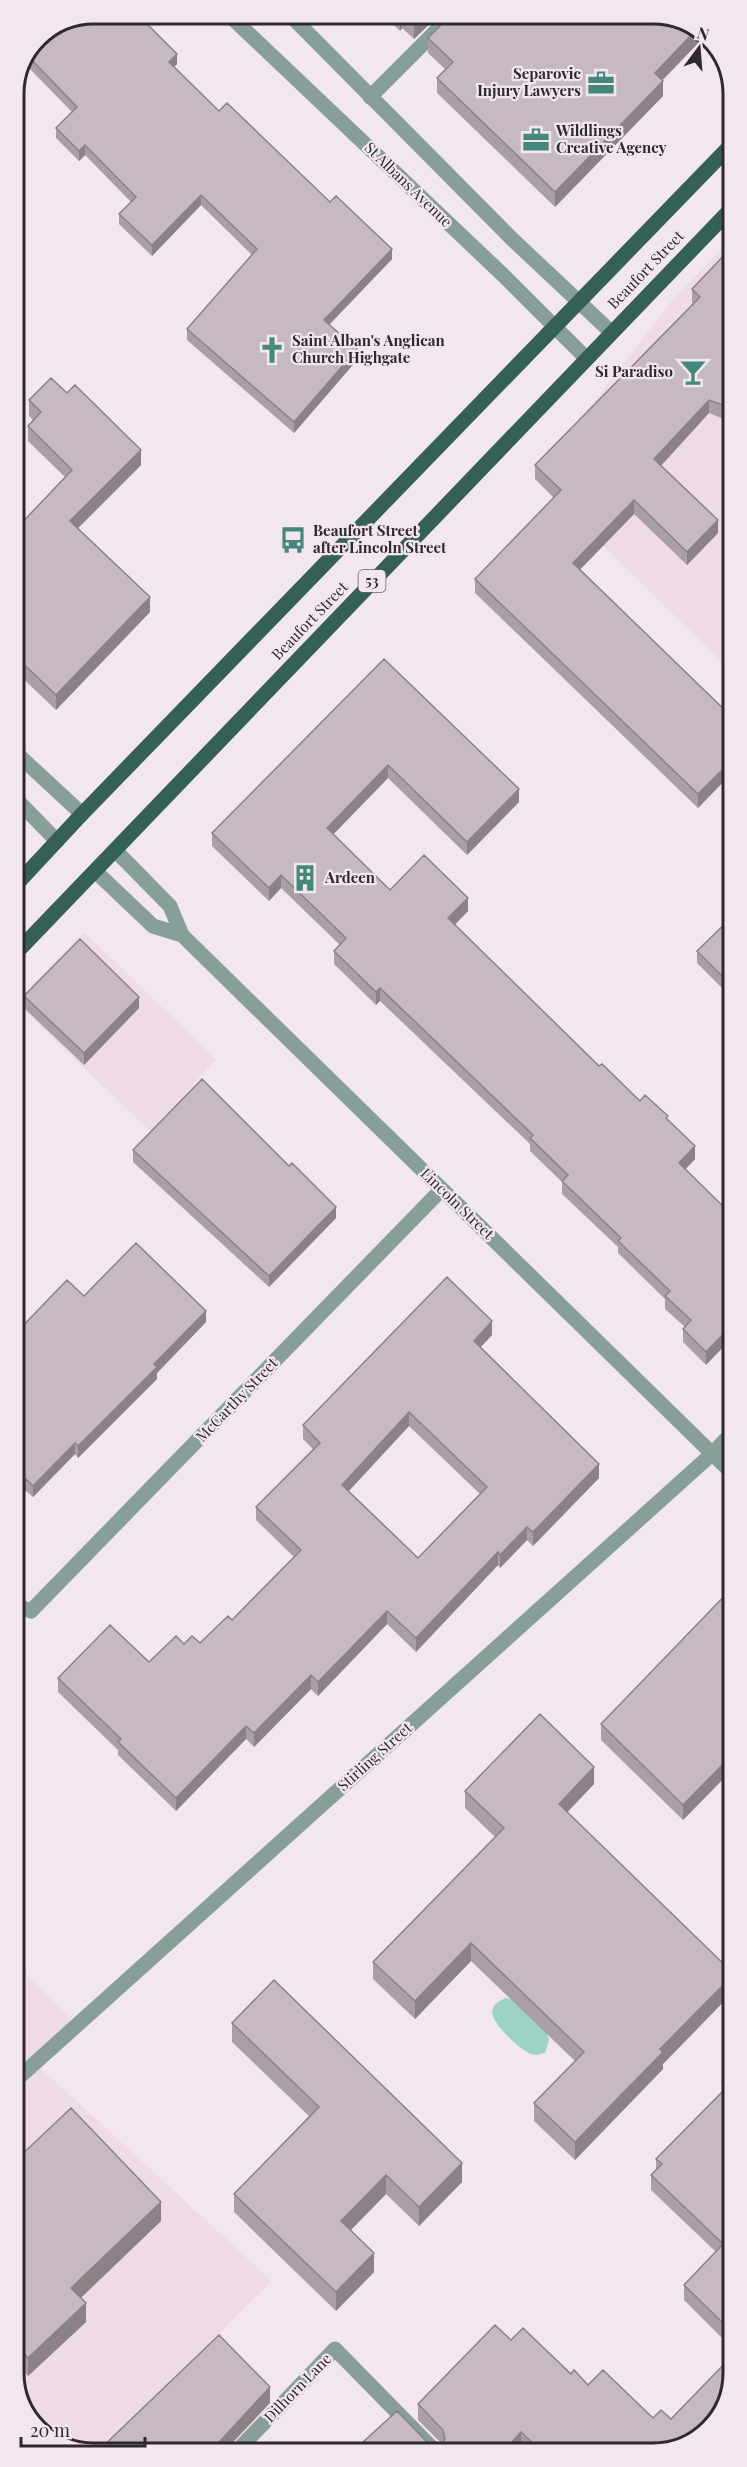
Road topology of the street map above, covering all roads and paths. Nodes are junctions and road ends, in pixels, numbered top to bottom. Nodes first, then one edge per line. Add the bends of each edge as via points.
1 (238, 24) edge
2 (299, 24) edge
3 (443, 24) edge
4 (370, 97) junction
5 (723, 153) edge
6 (723, 217) edge
7 (579, 302) junction
8 (554, 327) junction
9 (611, 332) junction
10 (586, 358) junction
11 (24, 761) edge
12 (24, 807) edge
13 (82, 814) junction
14 (57, 842) junction
15 (115, 850) junction
16 (95, 870) junction
17 (24, 877) edge
18 (182, 935) junction
19 (24, 945) edge
20 (442, 1189) junction
21 (723, 1442) edge
22 (712, 1453) junction
23 (723, 1464) edge
24 (24, 1608) edge
25 (24, 2073) edge
26 (245, 2443) edge
27 (427, 2443) edge

1 - 8 street, St Albans Avenue
2 - 4 street
3 - 4 street
4 - 7 street
5 - 7 main road, Beaufort Street
6 - 9 main road, Beaufort Street / 53
7 - 8 main road, Beaufort Street
7 - 9 street
8 - 10 street, St Albans Avenue
8 - 13 main road, Beaufort Street
9 - 10 main road, Beaufort Street / 53
10 - 15 main road, Beaufort Street / 53
11 - 13 street
12 - 14 street
13 - 14 main road, Beaufort Street
14 - 17 main road, Beaufort Street
15 - 16 main road, Beaufort Street / 53
15 - 18 street, Lincoln Street via 170,906
16 - 18 street, Lincoln Street via 153,926
16 - 19 main road, Beaufort Street / 53
18 - 20 street, Lincoln Street
20 - 22 street, Lincoln Street
20 - 24 street, McCarthy Street via 31,1611
21 - 22 street, Stirling Street
22 - 23 street, Lincoln Street
22 - 25 street, Stirling Street
26 - 27 street, Dilhorn Lane via 335,2349

